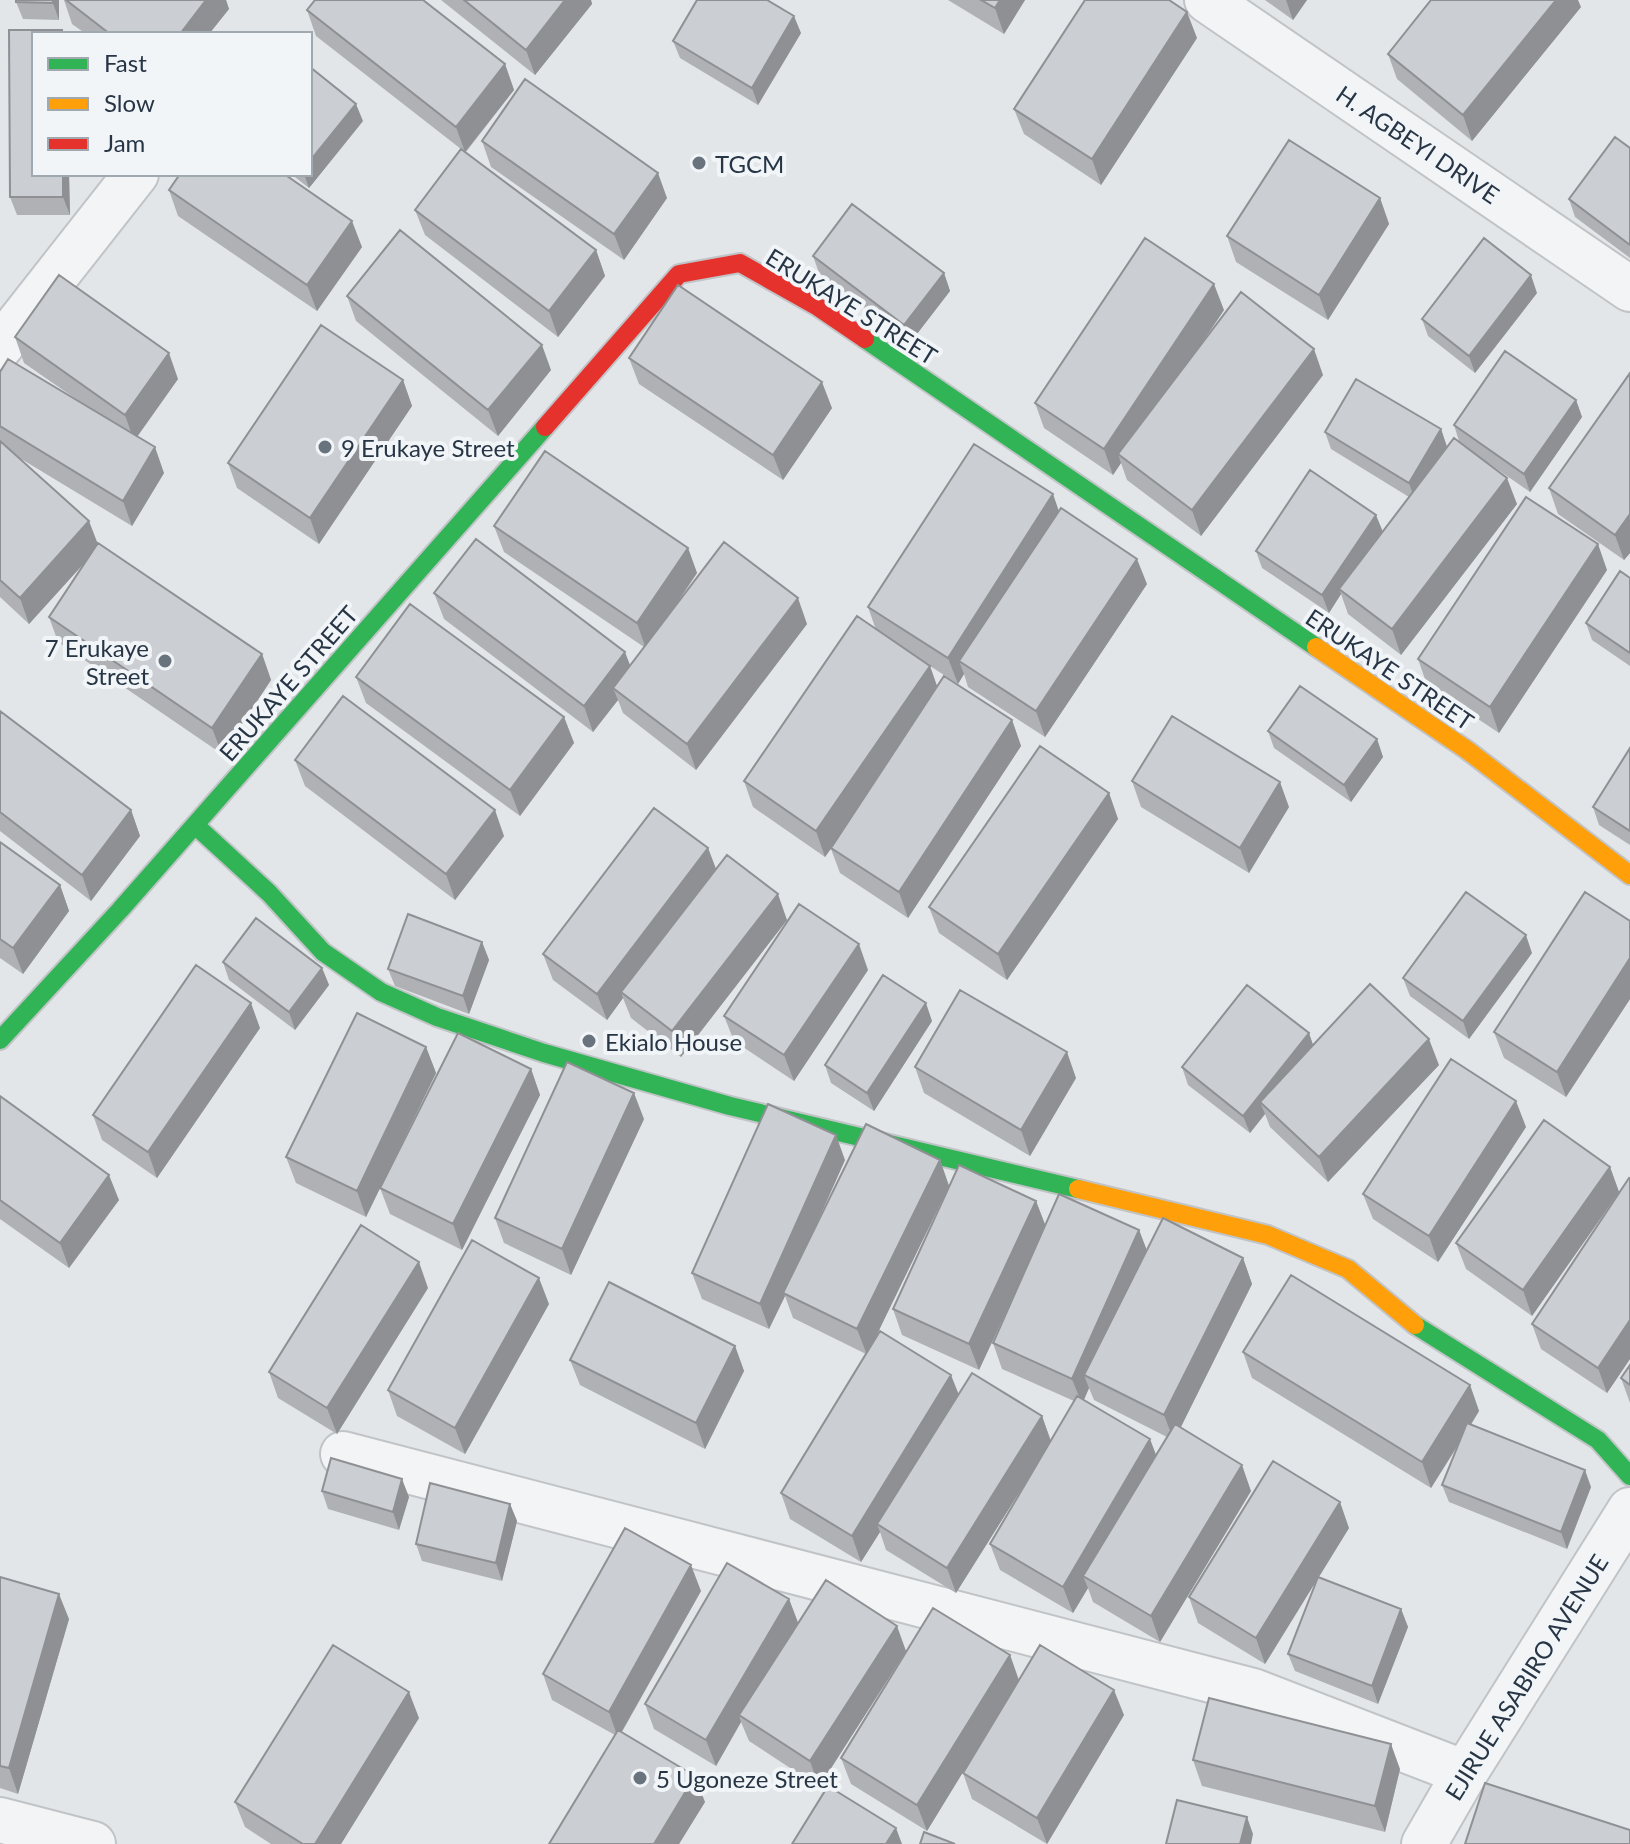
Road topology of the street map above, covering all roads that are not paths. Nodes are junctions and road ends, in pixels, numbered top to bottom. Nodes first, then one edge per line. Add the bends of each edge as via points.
1 (1207, 0) edge
2 (134, 176) edge
3 (1630, 289) edge
4 (0, 347) edge
5 (195, 825) junction
6 (1630, 875) edge
7 (0, 1040) edge
8 (343, 1454) dead end
9 (1630, 1476) edge
10 (1630, 1510) edge
11 (1465, 1773) junction
12 (0, 1820) edge
13 (93, 1844) edge
14 (1424, 1844) edge

1 - 3 street, H. AGBEYI DRIVE
2 - 4 street
5 - 6 street, ERUKAYE STREET via 679,274 740,263 818,307 1467,750
5 - 7 street, ERUKAYE STREET
5 - 9 street via 323,952 381,992 544,1053 730,1106 1268,1235 1348,1269 1408,1321 1598,1440
8 - 11 street via 1253,1691
10 - 11 street, EJIRUE ASABIRO AVENUE
11 - 14 street, EJIRUE ASABIRO AVENUE
12 - 13 street

